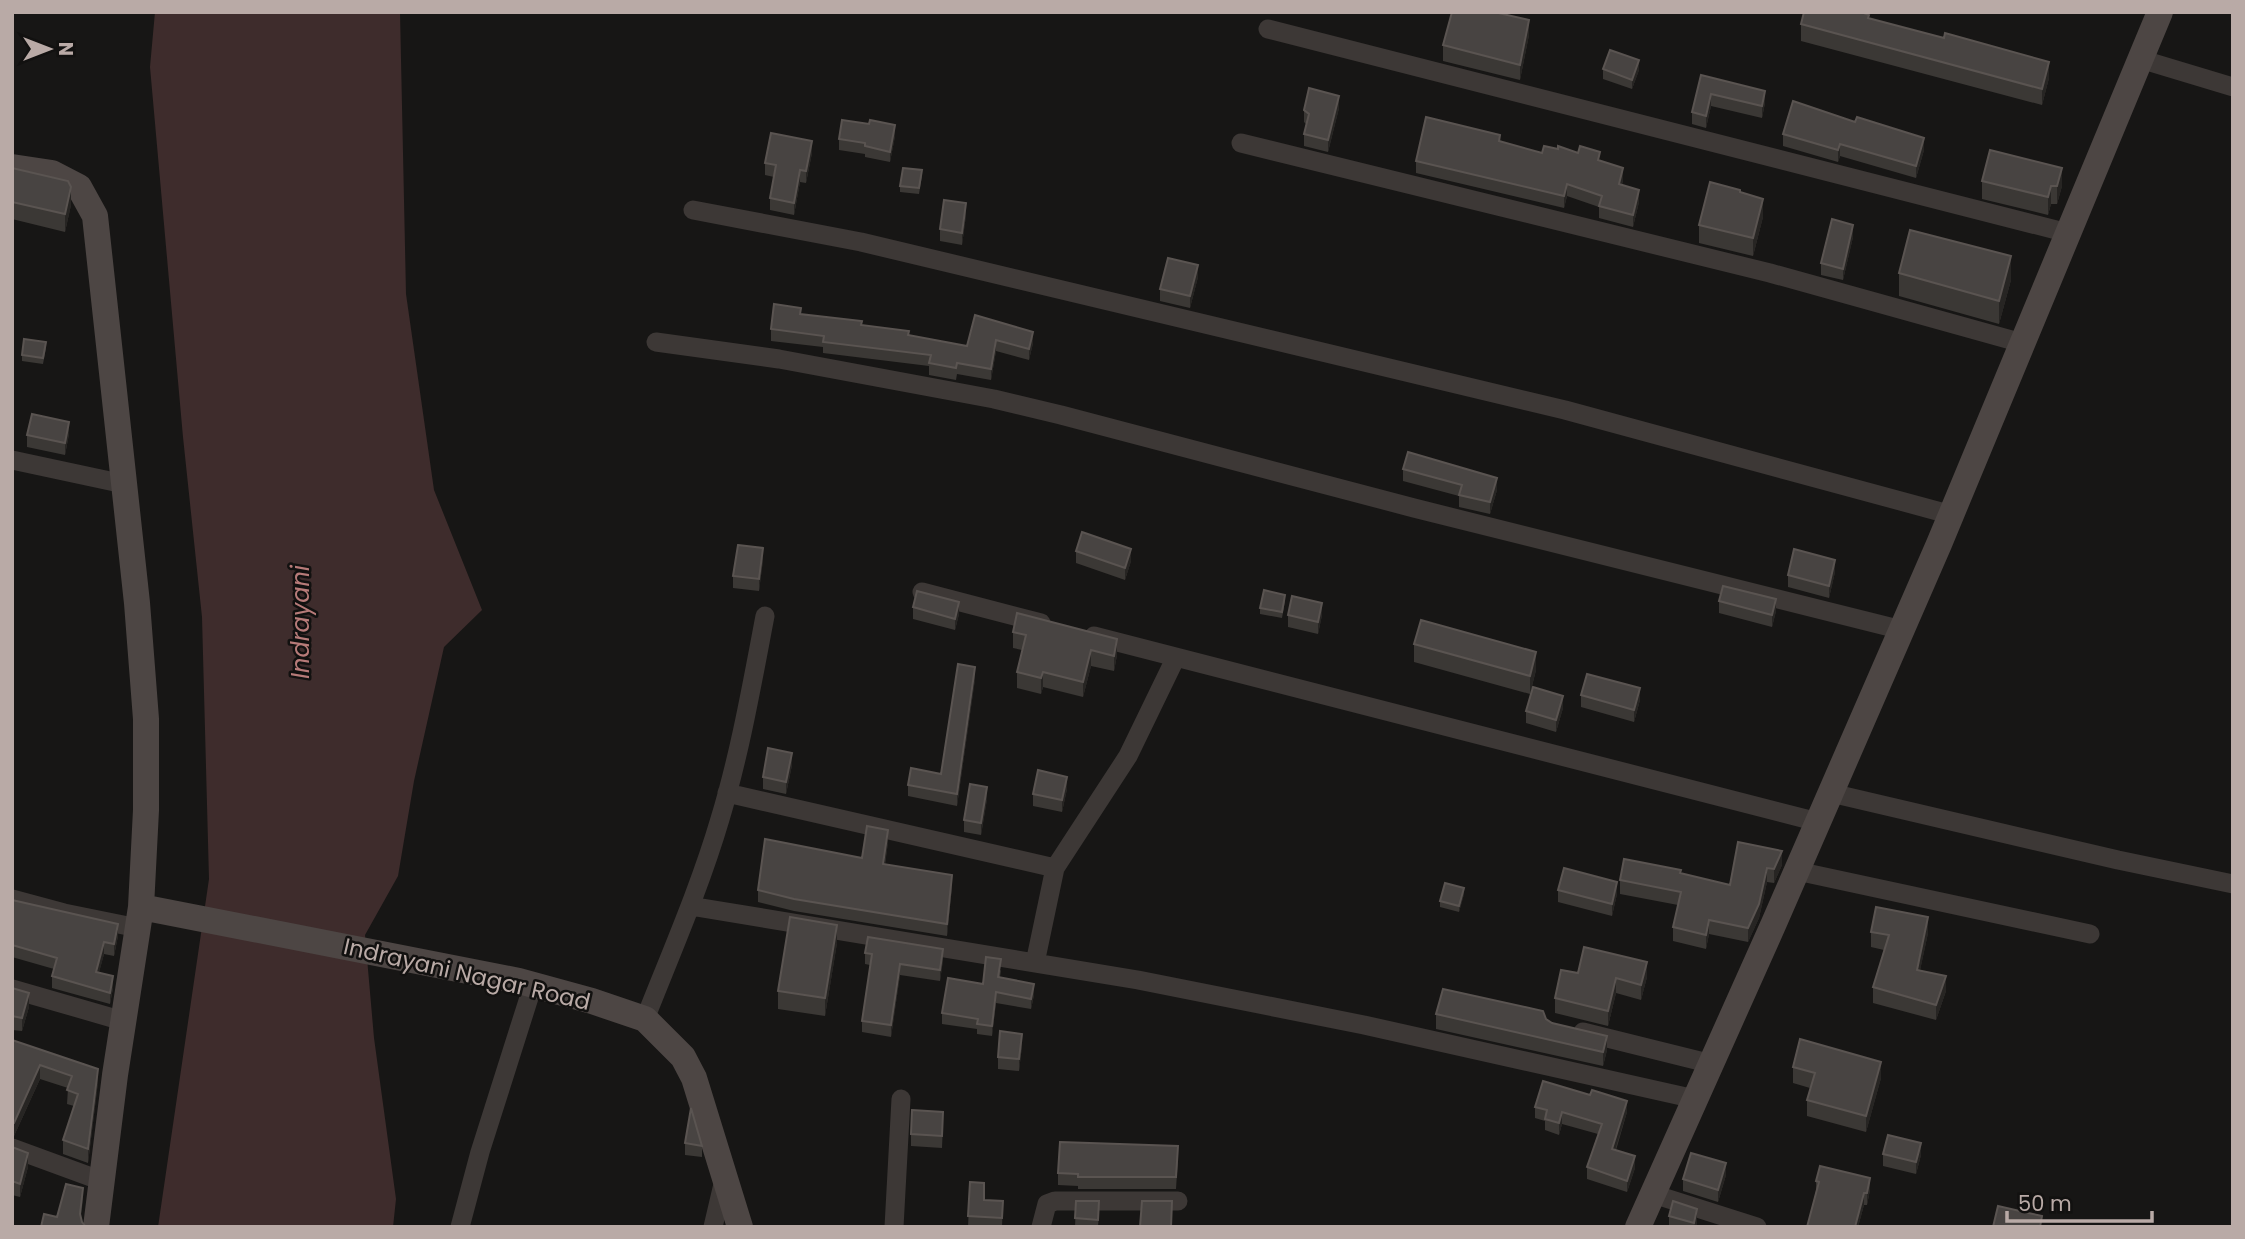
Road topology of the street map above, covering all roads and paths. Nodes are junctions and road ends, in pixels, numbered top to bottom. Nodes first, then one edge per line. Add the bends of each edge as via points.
1 (2160, 12) edge
2 (1268, 29) dead end
3 (2140, 59) junction
4 (2233, 87) edge
5 (1241, 143) dead end
6 (12, 167) edge
7 (693, 210) dead end
8 (2068, 233) junction
9 (656, 342) dead end
10 (2022, 343) junction
11 (12, 460) edge
12 (124, 484) junction
13 (1952, 515) junction
14 (922, 592) edge
15 (765, 617) dead end
16 (1902, 630) junction
17 (1176, 657) junction
18 (727, 793) junction
19 (1831, 793) junction
20 (1818, 822) junction
21 (1055, 868) junction
22 (1797, 871) junction
23 (2233, 884) edge
24 (12, 900) edge
25 (690, 906) junction
26 (139, 917) junction
27 (2090, 934) dead end
28 (1035, 963) junction
29 (526, 983) junction
30 (12, 989) edge
31 (645, 1019) junction
32 (123, 1021) junction
33 (1567, 1028) edge
34 (1712, 1064) junction
35 (901, 1099) dead end
36 (1696, 1100) junction
37 (12, 1148) edge
38 (725, 1176) junction
39 (102, 1181) junction
40 (1653, 1194) junction
41 (1178, 1201) dead end
42 (96, 1227) edge
43 (460, 1227) edge
44 (713, 1227) edge
45 (740, 1227) edge
46 (894, 1227) edge
47 (1041, 1227) edge
48 (1638, 1227) edge
49 (1757, 1227) edge

1 - 3 street
2 - 8 street
3 - 4 street
3 - 8 street
5 - 10 street via 1770,272
6 - 12 street via 52,173 79,187 95,216
7 - 13 street via 861,242 1552,407
8 - 10 street
9 - 16 street via 883,377 1021,406
10 - 13 street
11 - 12 street
12 - 26 street via 146,719
13 - 16 street
14 - 17 street
15 - 18 street
16 - 19 street
17 - 20 street
17 - 21 street via 1128,756
18 - 21 street
18 - 25 street
19 - 20 street
19 - 23 street
20 - 22 street
21 - 28 street
22 - 27 street
22 - 34 street
24 - 26 street via 64,913
25 - 28 street
25 - 31 street
26 - 29 street, Indrayani Nagar Road via 168,913
26 - 32 street
28 - 36 street via 1364,1025
29 - 31 street, Indrayani Nagar Road
29 - 43 street
30 - 32 street
31 - 38 street, Indrayani Nagar Road via 683,1057 694,1077
32 - 39 street via 109,1073
33 - 34 street
34 - 36 street
35 - 46 street
36 - 40 street
37 - 39 street
38 - 44 street
38 - 45 street, Indrayani Nagar Road
39 - 42 street
40 - 48 street
40 - 49 street
41 - 47 street via 1055,1201 1047,1203

